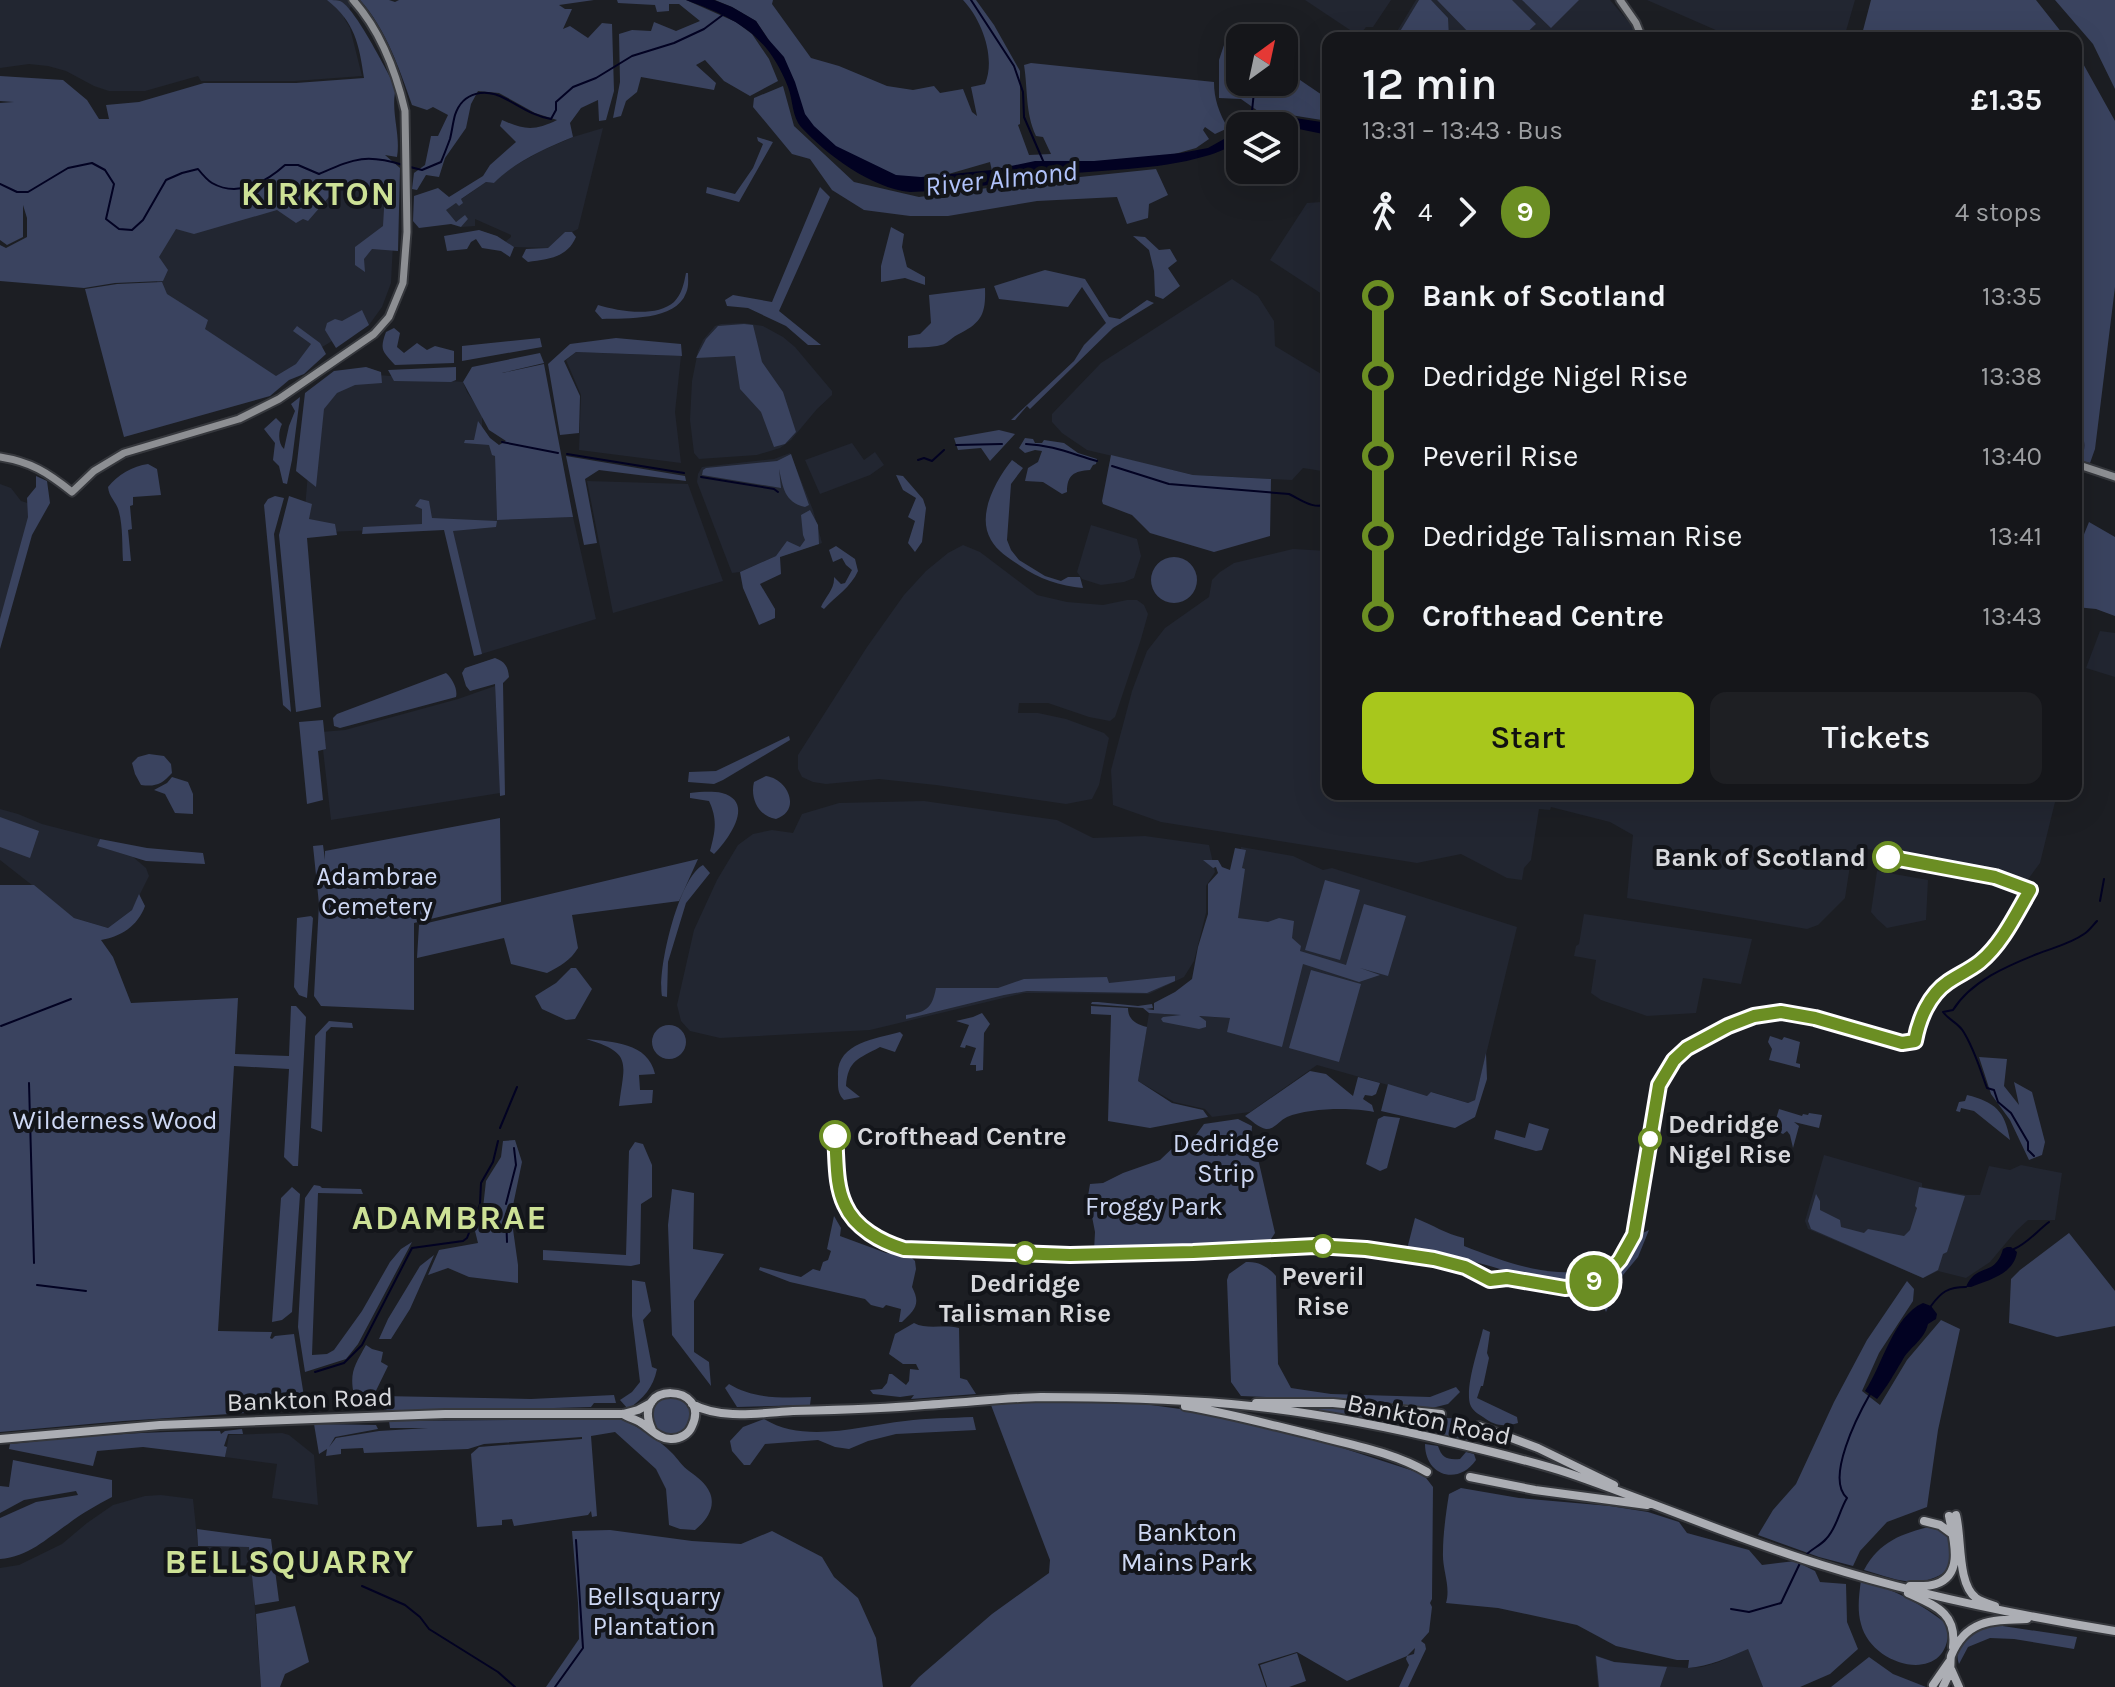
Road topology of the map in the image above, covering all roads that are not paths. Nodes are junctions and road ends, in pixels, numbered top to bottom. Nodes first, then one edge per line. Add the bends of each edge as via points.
1 (353, 0) edge
2 (1620, 0) edge
3 (1639, 32) edge
4 (0, 457) edge
5 (2082, 466) edge
6 (2115, 477) edge
7 (1151, 1400) junction
8 (651, 1403) junction
9 (692, 1404) junction
10 (1231, 1404) junction
11 (711, 1413) junction
12 (623, 1414) junction
13 (1441, 1414) dead end
14 (693, 1425) junction
15 (1479, 1426) dead end
16 (652, 1430) junction
17 (0, 1439) edge
18 (1427, 1472) dead end
19 (1470, 1477) dead end
20 (1658, 1505) junction
21 (1675, 1511) junction
22 (1924, 1521) dead end
23 (1951, 1533) junction
24 (1892, 1585) junction
25 (2028, 1616) junction
26 (2040, 1619) junction
27 (2115, 1631) edge
28 (1953, 1652) junction
29 (1950, 1665) junction
30 (1933, 1685) edge
31 (1943, 1687) edge
32 (1959, 1687) edge

1 - 4 main road via 381,43 405,111 407,232 403,283 389,317 374,334 279,399 239,419 124,453 72,492 34,466
2 - 3 main road
5 - 6 main road
7 - 10 main road, Bankton Road
7 - 11 main road, Bankton Road via 1039,1397
7 - 18 main road via 1346,1443
8 - 9 main road via 671,1392
8 - 12 main road, Bankton Road
8 - 16 main road
9 - 11 main road, Bankton Road
9 - 14 main road
10 - 13 main road via 1333,1403
10 - 20 main road, Bankton Road via 1393,1428 1564,1472
11 - 14 main road
12 - 16 main road, Bankton Road
12 - 17 main road, Bankton Road via 445,1414 160,1425
14 - 16 main road via 672,1439
15 - 20 main road
19 - 21 main road
20 - 21 main road, Bankton Road
21 - 24 main road, Bankton Road
22 - 23 main road
23 - 24 main road via 1955,1553 1948,1576 1936,1584
23 - 25 main road via 1953,1516 1963,1567 1977,1599
24 - 25 main road, Bankton Road
24 - 28 main road via 1948,1617
25 - 26 main road, Bankton Road
26 - 27 main road, Bankton Road
26 - 28 main road via 1979,1624 1965,1633
28 - 29 main road
29 - 30 main road
29 - 31 main road
29 - 32 main road

